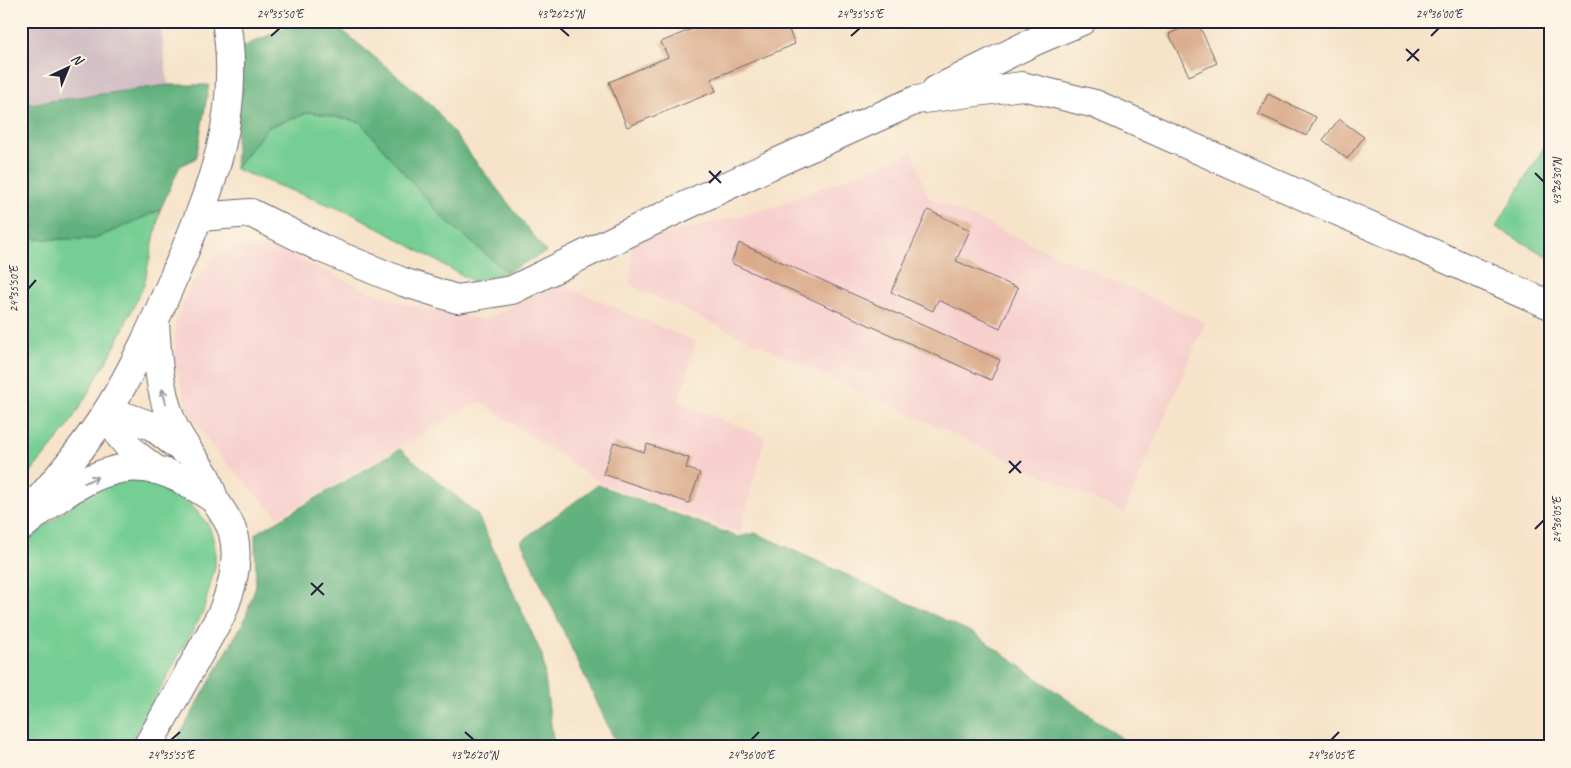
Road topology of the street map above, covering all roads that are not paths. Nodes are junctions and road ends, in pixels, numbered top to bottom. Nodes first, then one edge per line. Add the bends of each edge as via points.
1 (226, 21) edge
2 (1082, 21) edge
3 (916, 100) junction
4 (198, 217) junction
5 (1550, 305) edge
6 (155, 323) junction
7 (107, 411) junction
8 (191, 456) junction
9 (156, 470) junction
10 (214, 499) junction
11 (21, 520) edge
12 (21, 527) edge
13 (147, 747) edge

1 - 4 street via 230,44 230,90 225,132
2 - 3 street via 1032,42
3 - 4 street via 769,166 512,290 458,298 403,282 323,249 251,214
3 - 5 street via 1022,86 1095,104
4 - 6 street
6 - 7 street
8 -> 6 street via 170,418 161,387
7 - 8 street via 152,426
7 - 9 street via 134,454
7 - 11 street
8 - 10 street via 205,476
9 - 10 street via 174,476
12 -> 9 street via 67,492 101,476 127,468
10 - 13 street via 233,532 234,571 230,593 221,615

